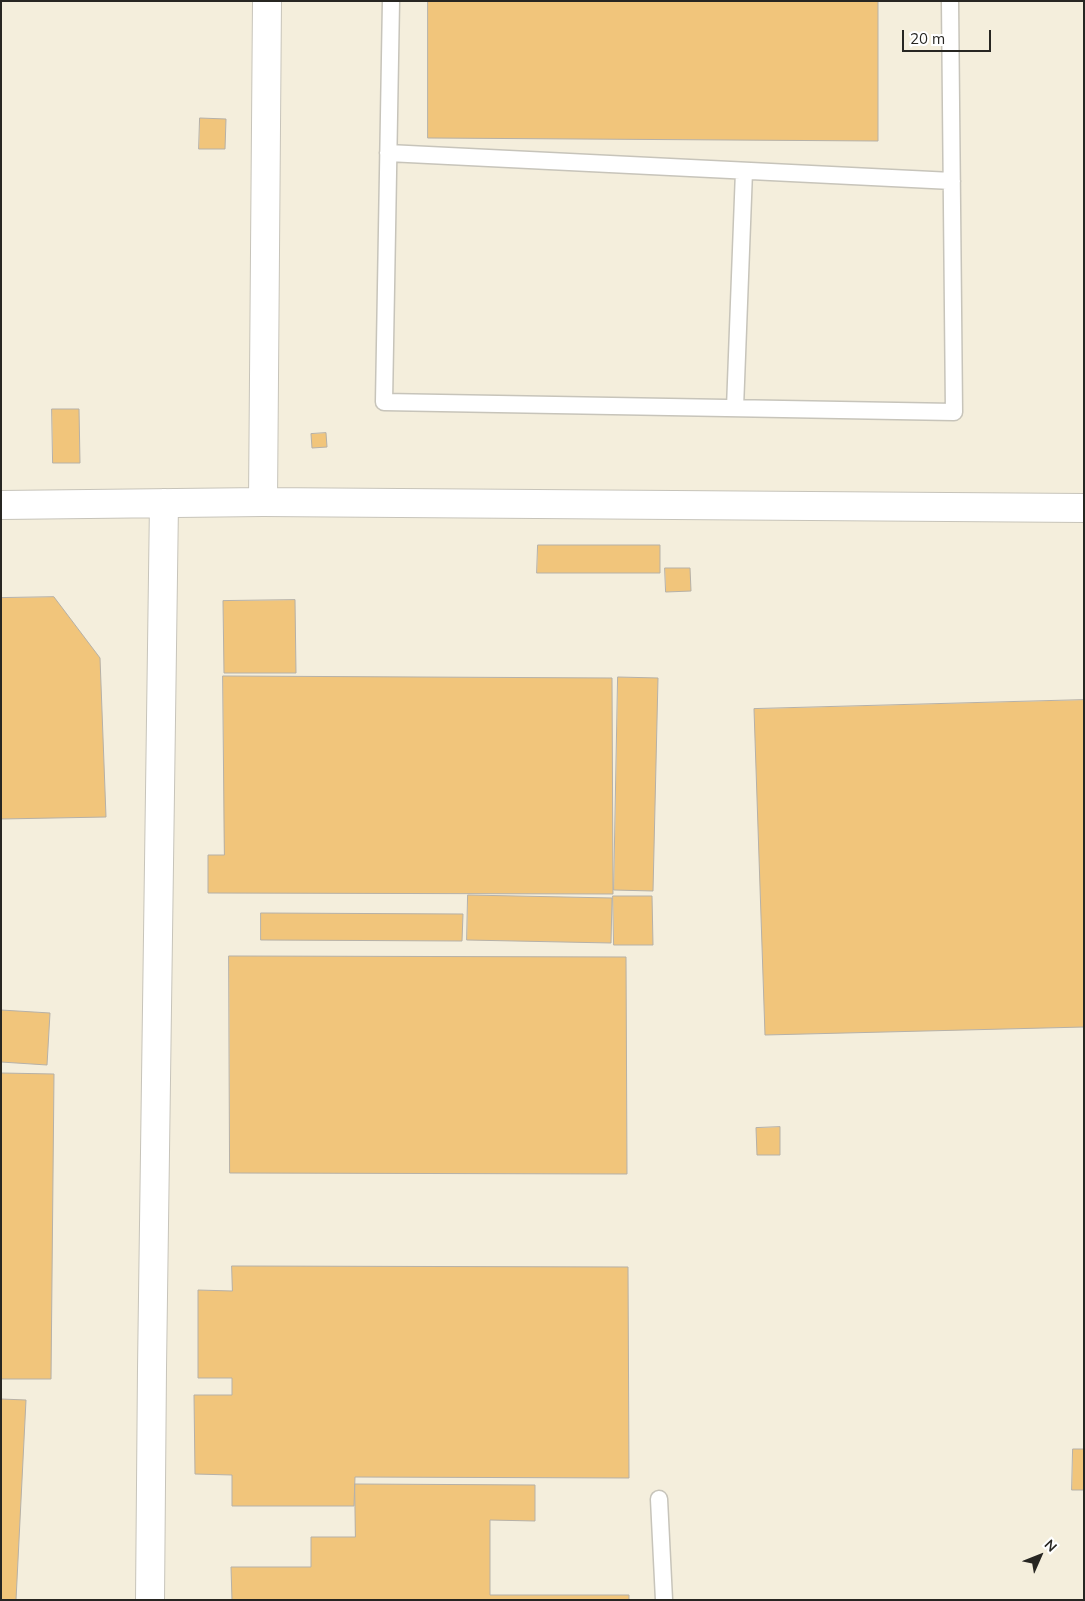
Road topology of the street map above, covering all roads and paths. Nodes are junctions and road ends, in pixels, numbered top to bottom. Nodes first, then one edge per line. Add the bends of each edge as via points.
1 (267, 1) edge
2 (390, 1) edge
3 (950, 1) edge
4 (388, 153) junction
5 (744, 171) junction
6 (952, 181) junction
7 (735, 408) junction
8 (263, 502) junction
9 (164, 503) junction
10 (1, 505) edge
11 (1084, 508) edge
12 (659, 1499) dead end
13 (150, 1600) edge
14 (664, 1600) edge

1 - 8 street
2 - 4 lane
3 - 6 lane
4 - 5 lane
4 - 7 lane via 384,402
5 - 6 lane
5 - 7 lane
6 - 7 lane via 954,412
8 - 9 street
8 - 11 street
9 - 10 street
9 - 13 street
12 - 14 lane

